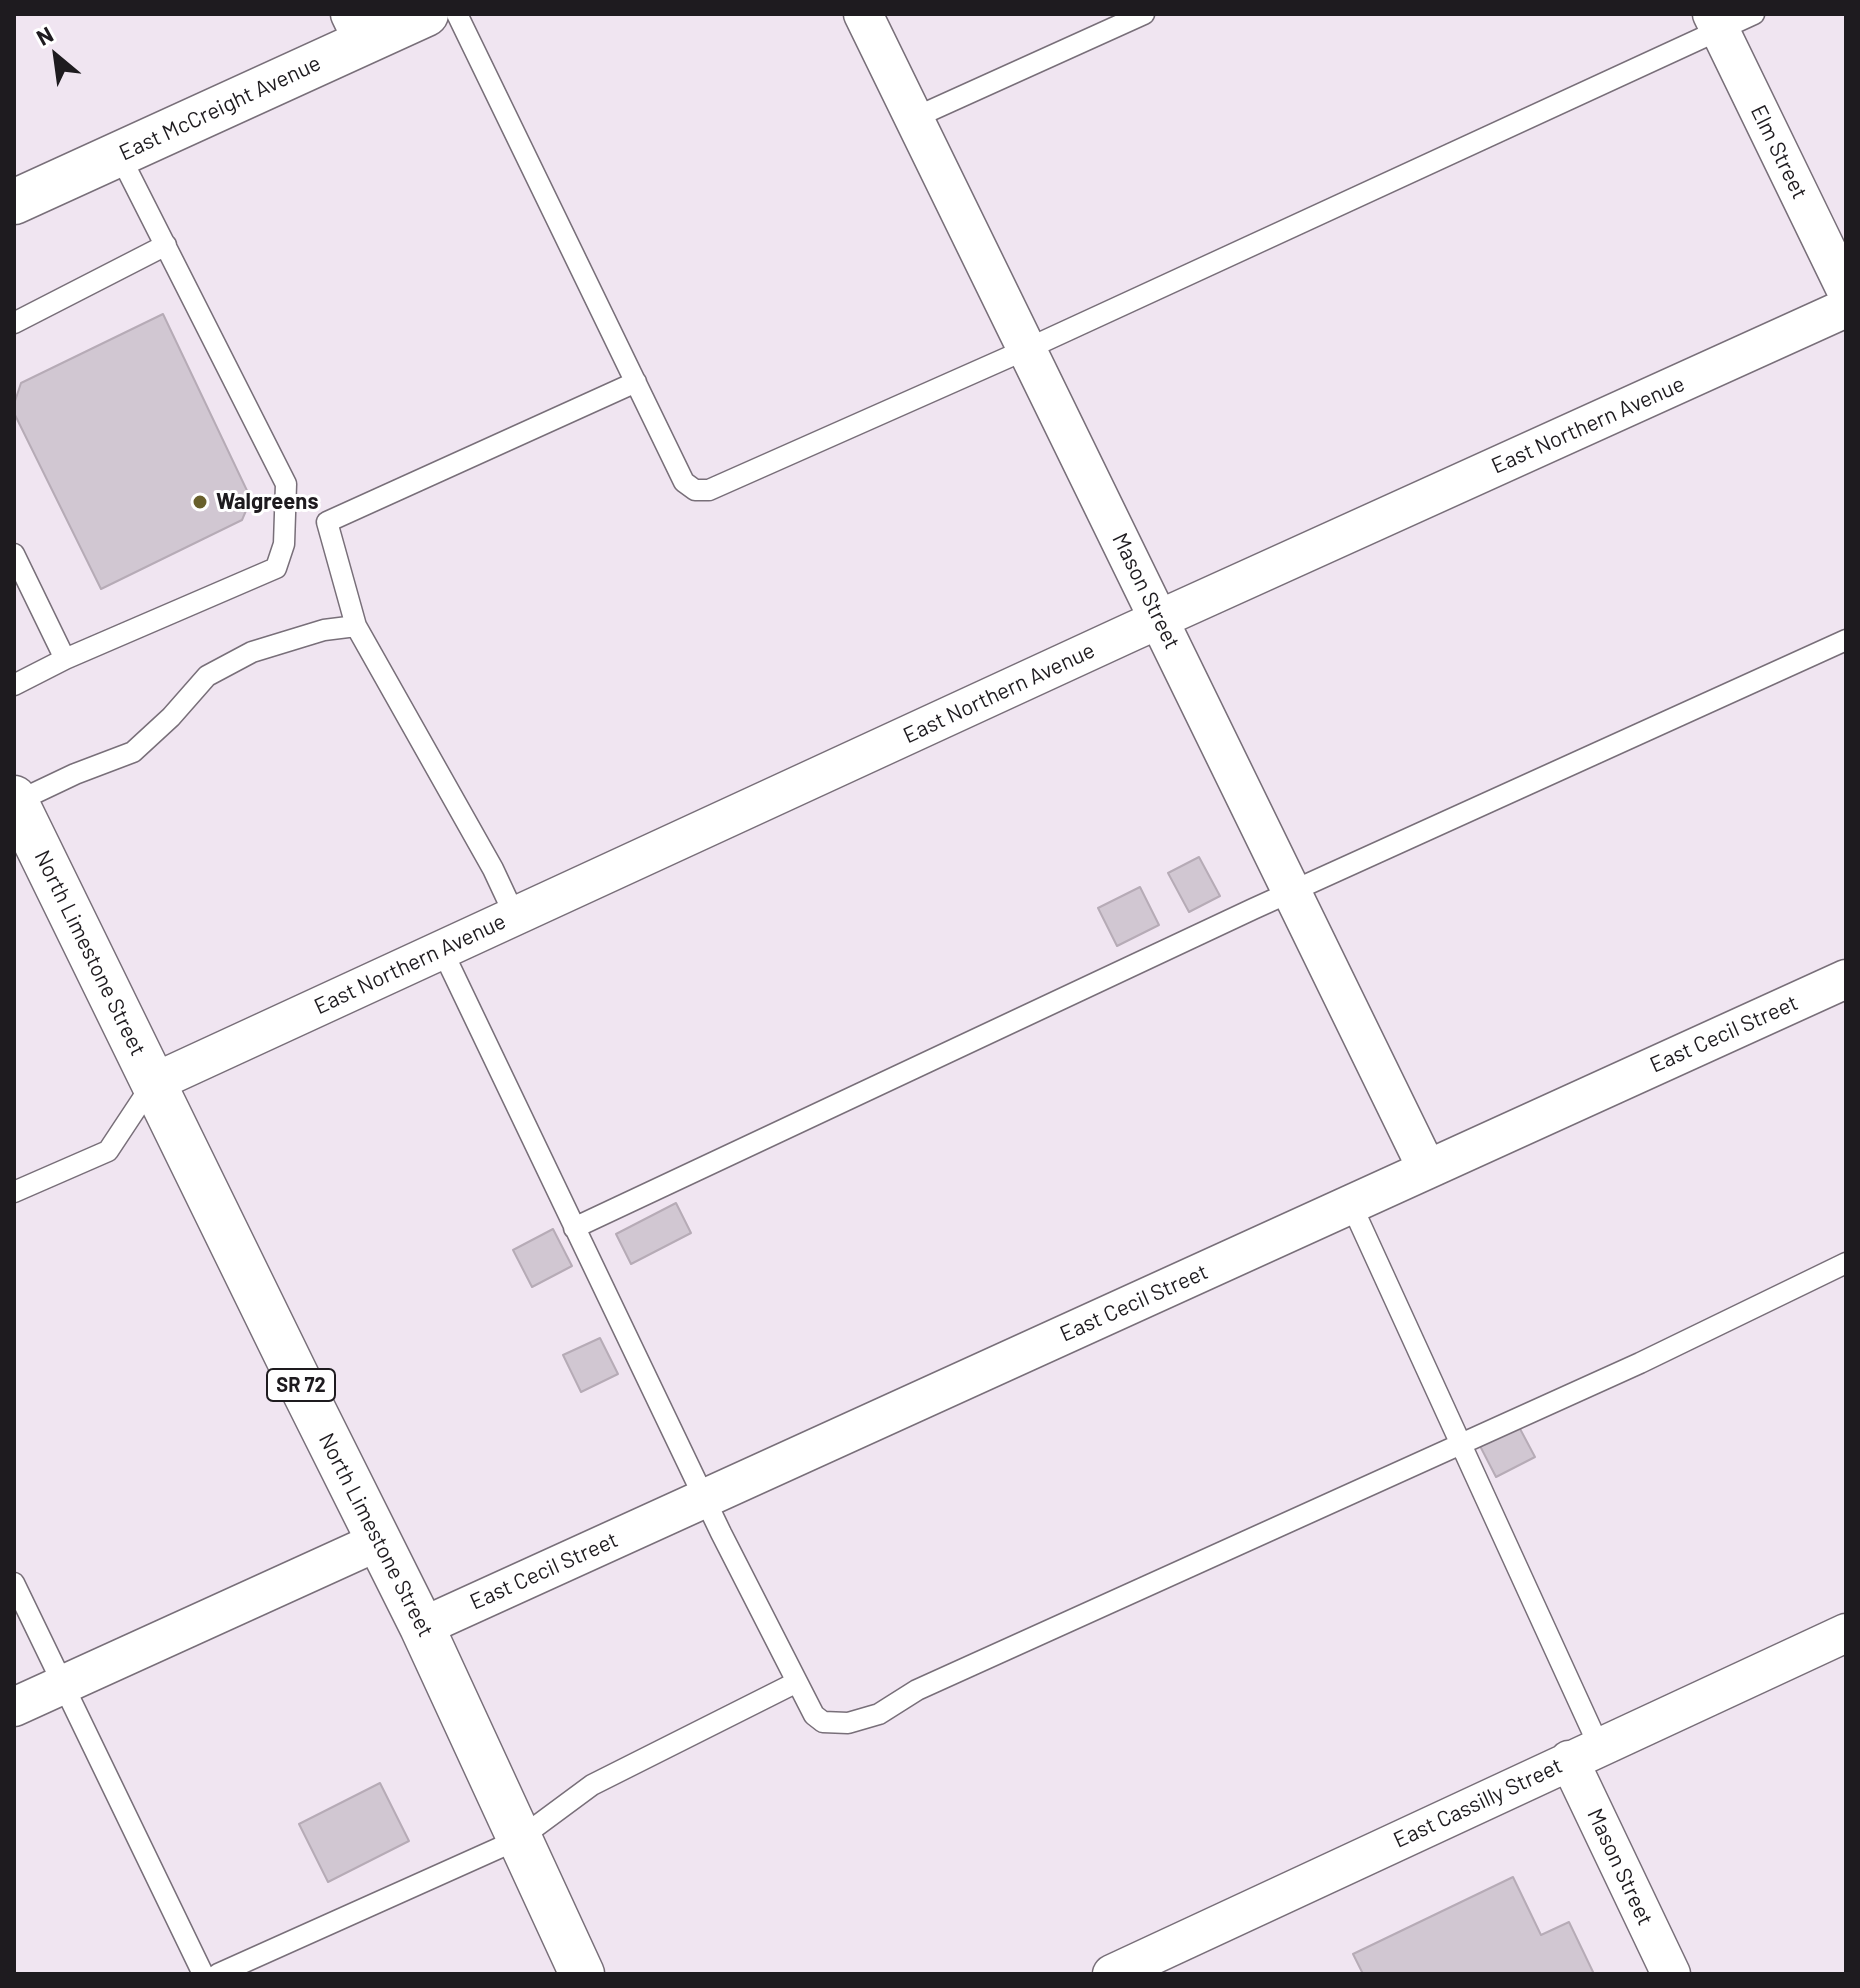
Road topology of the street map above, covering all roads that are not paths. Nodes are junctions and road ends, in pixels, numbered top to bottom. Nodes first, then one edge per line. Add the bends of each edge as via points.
1 (426, 14) edge
2 (457, 14) edge
3 (863, 14) edge
4 (1144, 14) edge
5 (1754, 14) edge
6 (1716, 22) edge
7 (357, 28) edge
8 (914, 118) junction
9 (119, 154) junction
10 (14, 202) edge
11 (166, 245) junction
12 (1846, 290) edge
13 (1846, 308) edge
14 (14, 323) edge
15 (1027, 349) junction
16 (636, 382) junction
17 (14, 554) edge
18 (1159, 619) junction
19 (356, 626) junction
20 (1846, 640) edge
21 (65, 659) junction
22 (14, 685) edge
23 (15, 800) edge
24 (1290, 892) junction
25 (515, 916) junction
26 (442, 950) junction
27 (1846, 979) edge
28 (153, 1083) junction
29 (1427, 1169) junction
30 (14, 1192) edge
31 (1351, 1204) junction
32 (574, 1228) junction
33 (1846, 1263) edge
34 (1462, 1443) junction
35 (705, 1498) junction
36 (379, 1541) junction
37 (14, 1583) edge
38 (422, 1627) junction
39 (1846, 1633) edge
40 (797, 1682) junction
41 (64, 1684) junction
42 (14, 1707) edge
43 (1584, 1753) junction
44 (519, 1839) junction
45 (203, 1974) edge
46 (218, 1974) edge
47 (582, 1974) edge
48 (1112, 1974) edge
49 (1671, 1974) edge

1 - 7 main road, East McCreight Avenue
2 - 16 lane
3 - 8 street, Mason Street
4 - 8 lane
5 - 6 lane
6 - 12 street, Elm Street
6 - 15 lane
7 - 9 main road, East McCreight Avenue
8 - 15 street, Mason Street
9 - 10 main road, East McCreight Avenue
9 - 11 lane
11 - 14 lane
11 - 21 lane via 286,484 284,544 276,568
13 - 18 street, East Northern Avenue
15 - 16 lane via 709,490 695,490 684,482
15 - 18 street, Mason Street
16 - 19 lane via 327,522
17 - 21 lane
18 - 24 street, Mason Street
18 - 25 street, East Northern Avenue
19 - 23 lane via 252,652 207,676 133,752
19 - 25 lane
20 - 24 lane
21 - 22 lane
23 - 28 main road, North Limestone Street / SR 72
24 - 29 street, Mason Street
24 - 32 lane
25 - 26 street, East Northern Avenue
26 - 28 street, East Northern Avenue
26 - 32 lane
27 - 29 street, East Cecil Street
28 - 30 lane via 108,1151
28 - 36 main road, North Limestone Street / SR 72
29 - 31 street, East Cecil Street
31 - 34 lane
31 - 35 street, East Cecil Street
32 - 35 lane
33 - 34 lane
34 - 40 lane via 917,1690 879,1714 848,1723 823,1722
34 - 43 lane
35 - 38 street, East Cecil Street
35 - 40 lane
36 - 38 main road, North Limestone Street / SR 72
36 - 41 street
37 - 41 lane
38 - 44 main road, North Limestone Street / SR 72
39 - 43 street, East Cassilly Street
40 - 44 lane via 592,1785
41 - 42 street
41 - 45 lane
43 - 48 street, East Cassilly Street
43 - 49 street, Mason Street
44 - 46 lane
44 - 47 main road, North Limestone Street / SR 72

